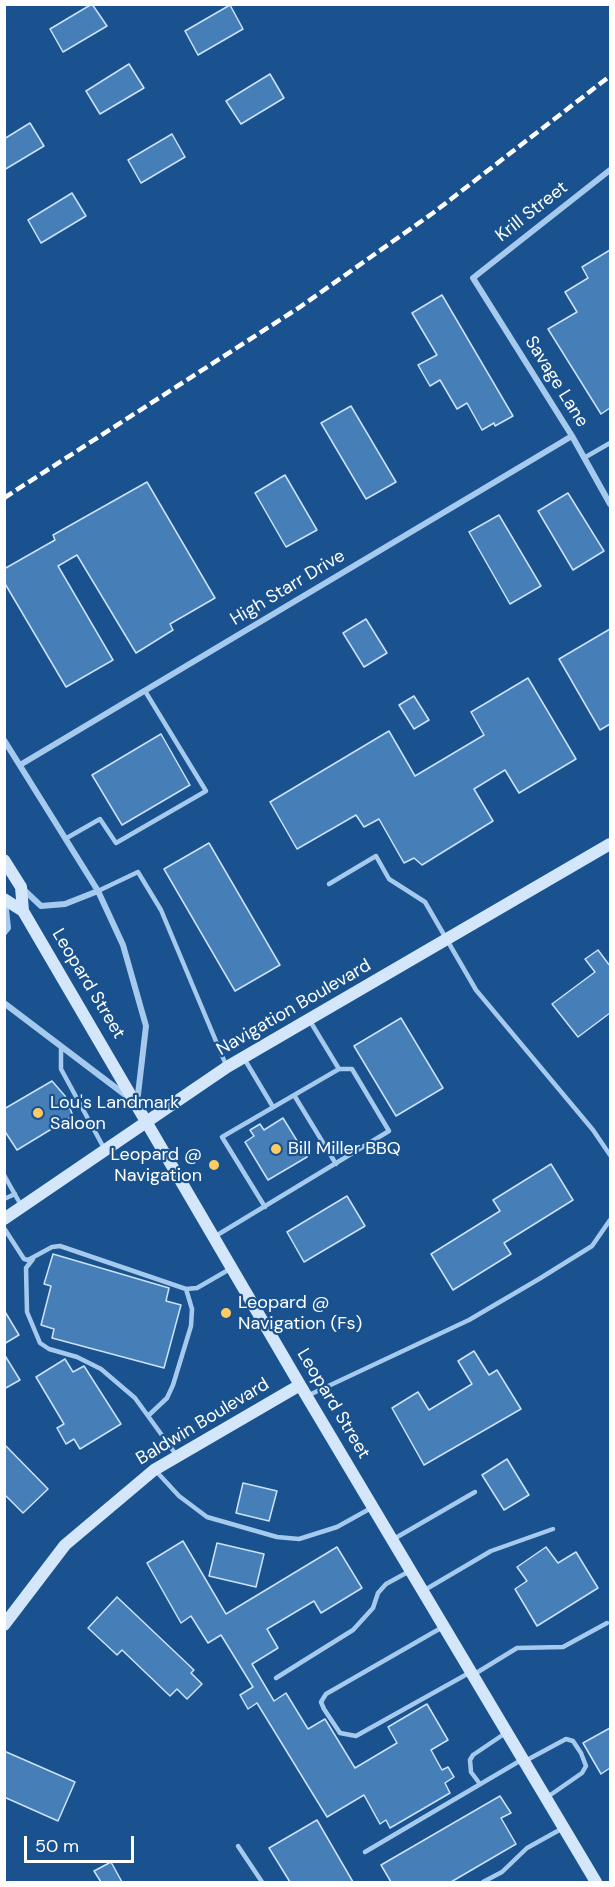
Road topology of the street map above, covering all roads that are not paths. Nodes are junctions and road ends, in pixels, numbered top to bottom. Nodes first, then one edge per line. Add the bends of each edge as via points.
1 (610, 170) edge
2 (473, 278) joint
3 (572, 436) junction
4 (610, 443) edge
5 (585, 458) junction
6 (610, 504) edge
7 (146, 690) junction
8 (4, 740) edge
9 (20, 765) junction
10 (65, 839) junction
11 (610, 844) edge
12 (4, 860) edge
13 (329, 884) dead end
14 (21, 887) junction
15 (98, 891) junction
16 (4, 899) edge
17 (23, 911) junction
18 (4, 933) edge
19 (448, 940) junction
20 (5, 1004) edge
21 (309, 1020) junction
22 (61, 1047) junction
23 (243, 1057) junction
24 (227, 1067) junction
25 (339, 1069) junction
26 (294, 1095) junction
27 (137, 1103) junction
28 (273, 1107) junction
29 (148, 1123) junction
30 (106, 1152) junction
31 (610, 1155) edge
32 (336, 1164) junction
33 (4, 1175) edge
34 (15, 1194) junction
35 (4, 1199) edge
36 (265, 1207) junction
37 (22, 1208) junction
38 (4, 1219) edge
39 (610, 1220) edge
40 (4, 1228) edge
41 (214, 1237) junction
42 (33, 1259) junction
43 (232, 1268) junction
44 (186, 1289) junction
45 (300, 1385) junction
46 (307, 1396) junction
47 (149, 1415) junction
48 (177, 1456) junction
49 (154, 1470) junction
50 (475, 1492) dead end
51 (373, 1507) junction
52 (553, 1529) dead end
53 (392, 1540) junction
54 (411, 1571) junction
55 (423, 1591) junction
56 (6, 1620) edge
57 (607, 1623) dead end
58 (444, 1626) junction
59 (472, 1673) junction
60 (276, 1678) dead end
61 (507, 1732) junction
62 (523, 1760) junction
63 (480, 1784) junction
64 (546, 1798) junction
65 (564, 1828) junction
66 (238, 1846) dead end
67 (365, 1852) dead end
68 (262, 1882) edge
69 (483, 1882) edge
70 (596, 1882) edge

1 - 2 street, Krill Street
2 - 3 street, Savage Lane
3 - 5 street, Savage Lane
3 - 7 street, High Starr Drive
4 - 5 lane
5 - 6 street, Savage Lane
7 - 9 street, High Starr Drive
7 - 10 lane via 206,791 116,843 100,819
8 - 9 street
9 - 10 street
10 - 15 street
11 - 19 main road, Navigation Boulevard
12 - 14 main road, Leopard Street
13 - 19 lane via 376,856 389,879 425,902
14 - 15 street via 41,906 65,904
14 - 17 main road, Leopard Street
15 - 24 lane via 138,872 161,910
15 - 27 street via 123,945 146,1026
16 - 17 main road, Leopard Street
16 - 18 street via 8,928
17 - 27 main road, Leopard Street
19 - 21 main road, Navigation Boulevard
19 - 31 lane via 476,990 594,1130
20 - 22 street
21 - 23 main road, Navigation Boulevard
21 - 25 lane
22 - 27 street
22 - 30 lane via 61,1069
23 - 24 main road, Navigation Boulevard
23 - 28 lane
24 - 29 main road, Navigation Boulevard
25 - 26 lane
25 - 32 lane via 352,1069 389,1131
26 - 28 lane
26 - 32 lane
27 - 29 main road, Leopard Street
28 - 36 lane via 222,1137
29 - 30 main road, Navigation Boulevard
29 - 41 main road, Leopard Street
30 - 37 main road, Navigation Boulevard
32 - 36 lane
33 - 34 lane
34 - 35 lane
34 - 37 lane
36 - 41 lane
37 - 38 main road, Navigation Boulevard
39 - 46 lane via 592,1246 539,1280 469,1320
40 - 42 lane via 24,1259
41 - 43 main road, Leopard Street
42 - 44 lane via 60,1246
42 - 47 lane via 26,1268 27,1312 40,1343 101,1369
43 - 44 lane via 197,1288
43 - 45 main road, Leopard Street
44 - 47 lane via 192,1309 191,1326 173,1385
45 - 46 main road, Leopard Street
45 - 48 main road, Baldwin Boulevard
46 - 51 main road, Leopard Street
47 - 48 lane
48 - 49 main road, Baldwin Boulevard
49 - 51 lane via 207,1517 277,1537 298,1539 337,1527
49 - 56 main road, Baldwin Boulevard via 65,1545
50 - 53 lane
51 - 53 main road, Leopard Street
52 - 55 lane via 491,1551
53 - 54 main road, Leopard Street
54 - 55 main road, Leopard Street
54 - 60 lane via 386,1584 373,1608 353,1630
55 - 58 main road, Leopard Street
57 - 59 lane via 563,1647 517,1648
58 - 59 main road, Leopard Street
58 - 59 lane via 326,1694 321,1701 324,1709 340,1733 356,1736
59 - 61 main road, Leopard Street
61 - 62 main road, Leopard Street
61 - 63 lane via 473,1755 471,1772
62 - 63 lane
62 - 64 main road, Leopard Street
62 - 64 lane via 566,1738 573,1741 581,1754 586,1766 582,1773
63 - 67 lane
64 - 65 main road, Leopard Street
65 - 69 lane via 527,1848 502,1872
65 - 70 main road, Leopard Street
66 - 68 lane

